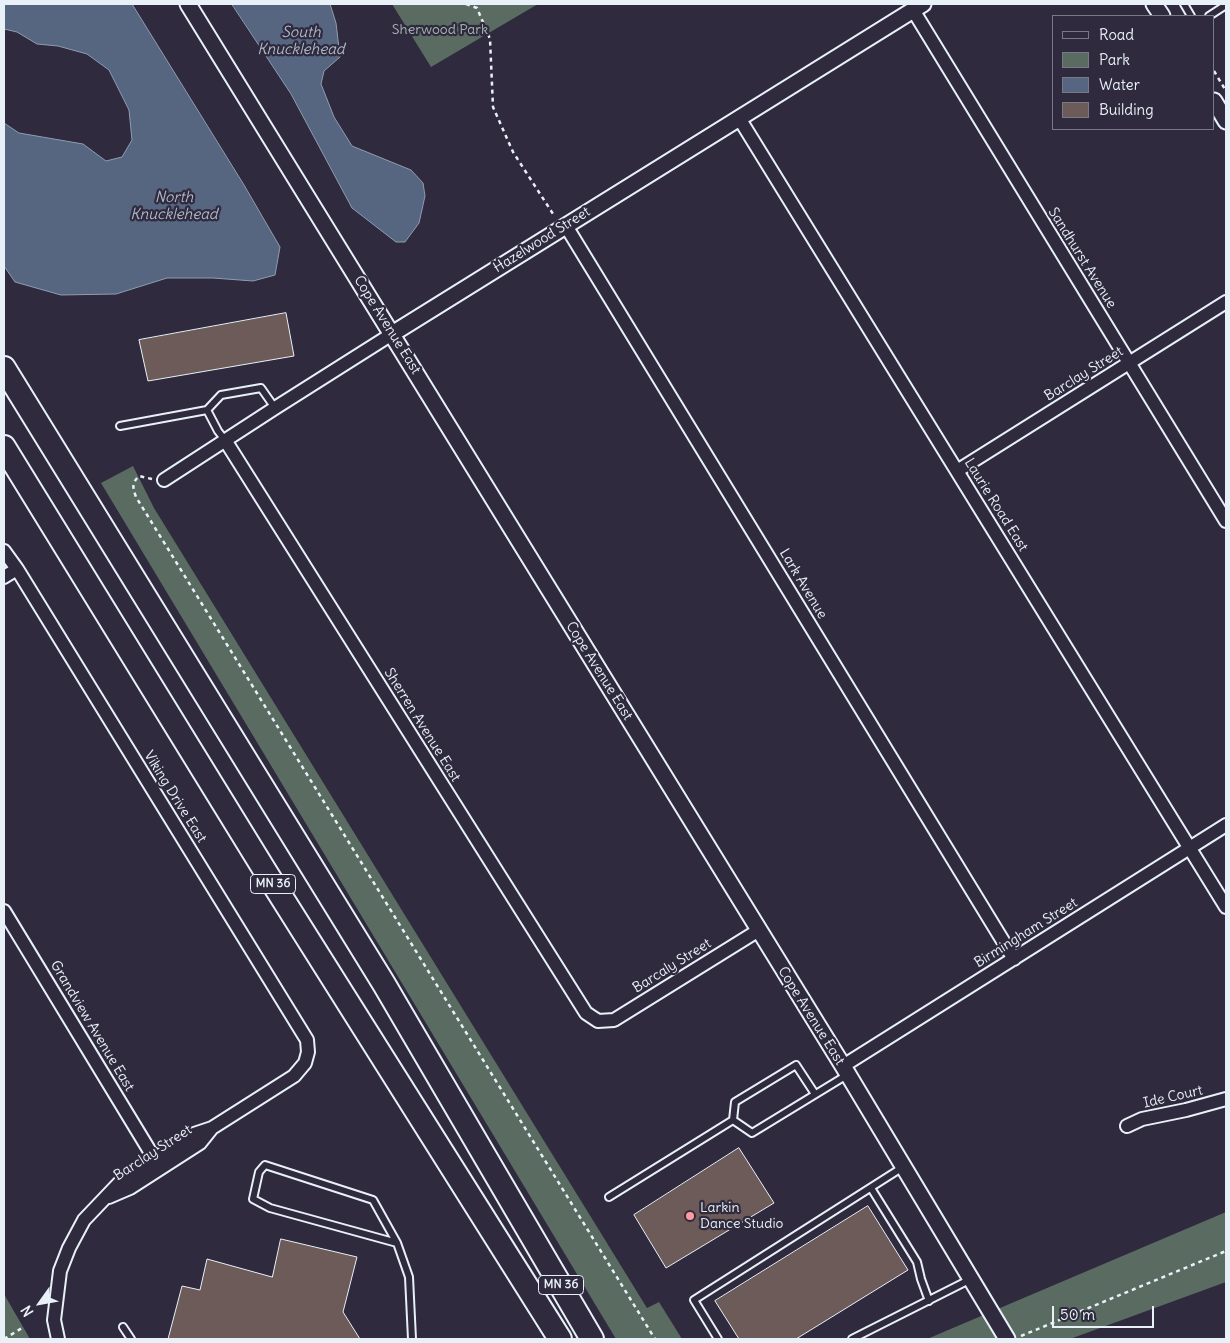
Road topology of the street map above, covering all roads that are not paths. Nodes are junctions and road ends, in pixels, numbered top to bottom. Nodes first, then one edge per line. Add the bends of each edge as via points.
1 (188, 4) edge
2 (1154, 4) edge
3 (1184, 4) edge
4 (1226, 5) edge
5 (918, 7) edge
6 (1161, 15) edge
7 (1190, 15) edge
8 (1211, 15) edge
9 (1215, 103) edge
10 (739, 118) junction
11 (1226, 122) edge
12 (561, 222) junction
13 (1226, 302) edge
14 (392, 334) junction
15 (1129, 363) junction
16 (4, 368) edge
17 (274, 408) junction
18 (207, 410) junction
19 (120, 426) dead end
20 (225, 440) junction
21 (4, 447) edge
22 (957, 470) junction
23 (164, 480) road end
24 (1226, 521) edge
25 (4, 551) edge
26 (17, 569) junction
27 (4, 577) edge
28 (1226, 825) edge
29 (1190, 848) junction
30 (1226, 907) edge
31 (4, 911) edge
32 (759, 930) junction
33 (1014, 959) junction
34 (598, 1021) joint
35 (305, 1063) joint
36 (845, 1070) junction
37 (814, 1094) junction
38 (1226, 1099) edge
39 (733, 1120) junction
40 (1128, 1126) dead end
41 (212, 1128) junction
42 (154, 1158) junction
43 (903, 1167) junction
44 (871, 1188) junction
45 (106, 1198) junction
46 (610, 1198) dead end
47 (529, 1231) junction
48 (397, 1243) junction
49 (971, 1279) junction
50 (929, 1300) junction
51 (546, 1318) junction
52 (123, 1327) dead end
53 (58, 1339) edge
54 (131, 1339) edge
55 (412, 1339) edge
56 (556, 1339) edge
57 (560, 1339) edge
58 (592, 1339) edge
59 (602, 1339) edge
60 (718, 1339) edge
61 (852, 1339) edge
62 (1007, 1339) edge

1 - 14 street, Cope Avenue East
2 - 6 street
3 - 7 lane
4 - 8 lane
5 - 10 street, Hazelwood Street
5 - 15 street, Sandhurst Avenue
9 - 11 street
10 - 12 street, Hazelwood Street
10 - 22 street, Laurie Road East
12 - 14 street, Hazelwood Street
12 - 33 street, Lark Avenue
13 - 15 street, Barclay Street
14 - 17 street, Hazelwood Street
14 - 32 street, Cope Avenue East
15 - 22 street, Barclay Street
15 - 24 street, Sandhurst Avenue
16 - 47 highway, MN 36 via 384,984
17 - 18 lane via 261,388 221,395
17 - 20 street, Hazelwood Street
18 - 19 lane
18 - 20 lane
20 - 23 street, Hazelwood Street
20 - 34 street, Sherren Avenue East via 586,1013
21 - 51 highway, MN 36
22 - 29 street, Laurie Road East
25 - 26 street, Viking Drive East
26 - 27 street
26 - 35 street, Viking Drive East via 307,1040
28 - 29 street, Birmingham Street
29 - 30 street, Laurie Road East
29 - 33 street, Birmingham Street
31 - 42 street, Grandview Avenue East
32 - 34 street, Barcaly Street via 614,1020
32 - 36 street, Cope Avenue East
33 - 36 street, Birmingham Street
35 - 41 street, Barclay Street via 294,1076
36 - 37 lane
36 - 43 street, Cope Avenue East
37 - 39 lane via 752,1133
37 - 39 lane via 796,1064 735,1102
38 - 40 street, Ide Court via 1142,1119
39 - 46 lane
41 - 42 street, Barclay Street via 194,1134
41 - 45 street, Barclay Street via 200,1143 130,1188
42 - 45 street, Barclay Street via 125,1177
43 - 44 lane
43 - 49 street, Cope Avenue East
44 - 50 lane via 918,1262
44 - 60 lane via 694,1300
45 - 53 street, Barclay Street via 84,1220 60,1270 54,1320
47 - 58 highway, MN 36
47 - 59 highway
48 - 48 lane via 373,1200 265,1165 259,1172 253,1199 270,1208
48 - 55 lane via 409,1277
49 - 50 lane
49 - 62 street, Cope Avenue East
50 - 61 lane
51 - 56 highway
51 - 57 highway, MN 36
52 - 54 lane

